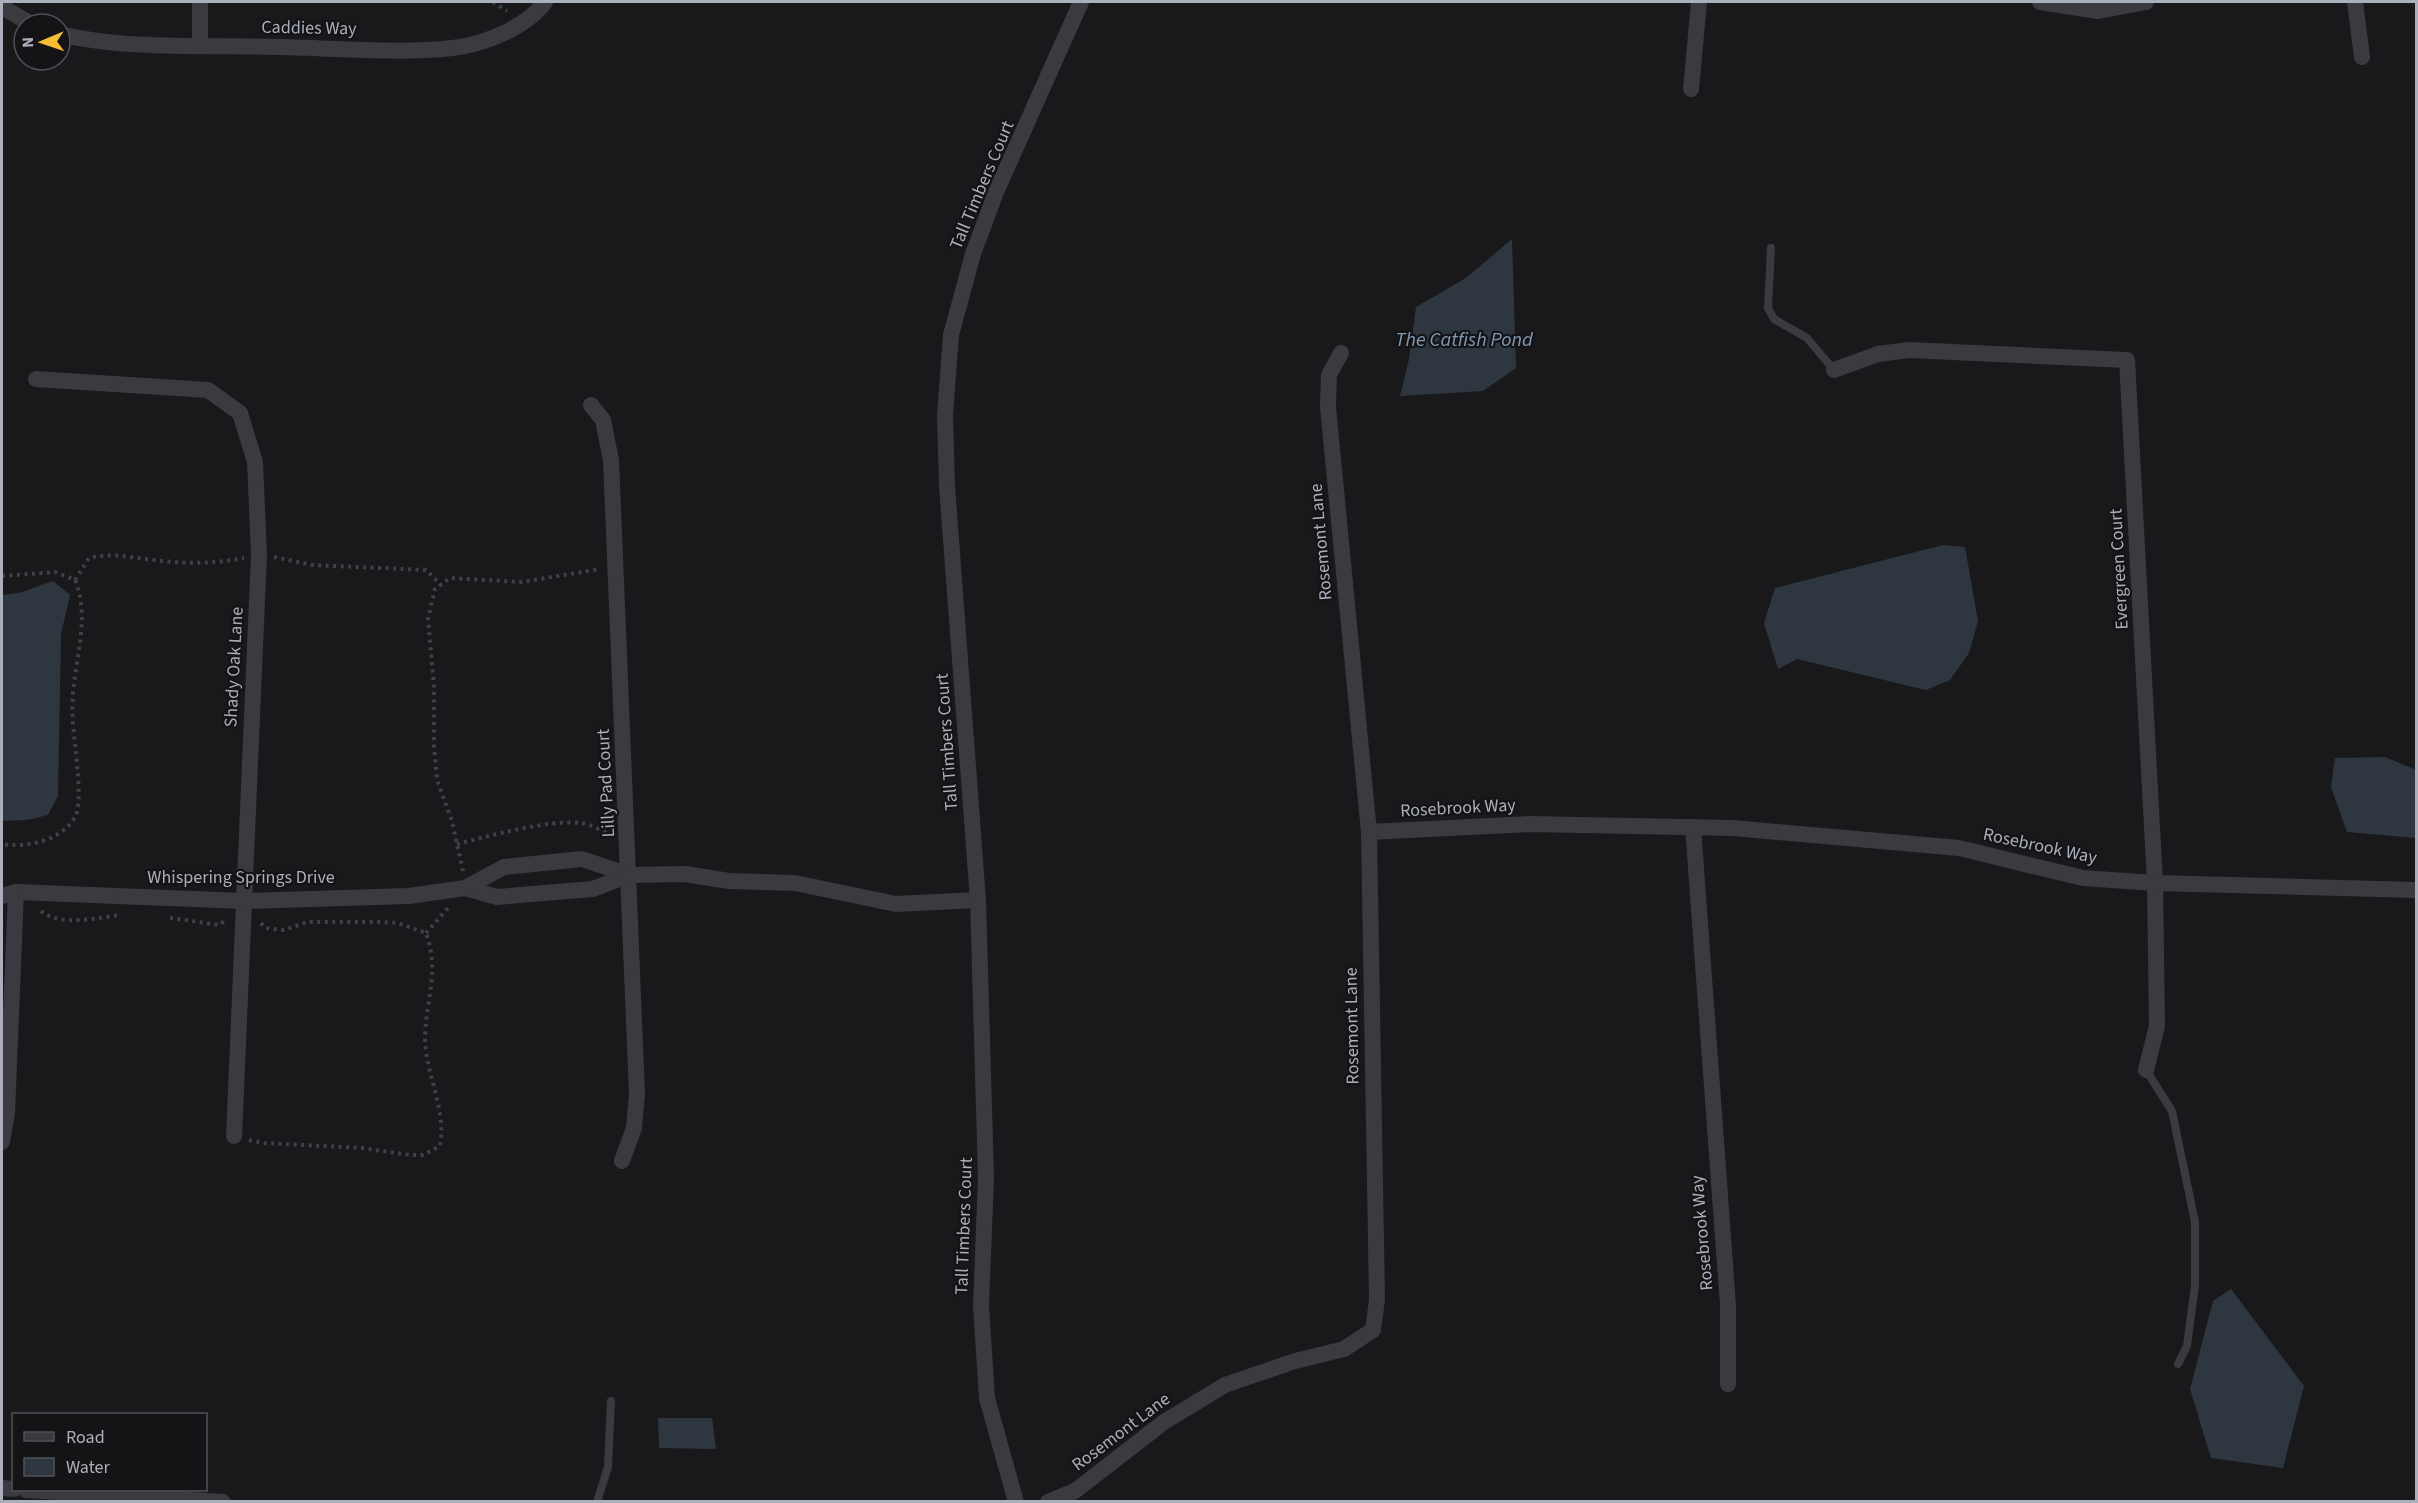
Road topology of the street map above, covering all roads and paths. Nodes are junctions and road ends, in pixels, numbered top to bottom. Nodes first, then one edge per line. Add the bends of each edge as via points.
1 (200, 2) edge
2 (545, 2) edge
3 (1081, 2) edge
4 (1699, 2) edge
5 (2040, 2) edge
6 (2146, 2) edge
7 (2355, 2) edge
8 (2125, 4) edge
9 (72, 36) edge
10 (200, 45) junction
11 (2362, 57) dead end
12 (1691, 89) dead end
13 (1771, 248) dead end
14 (1341, 353) dead end
15 (1834, 370) joint
16 (36, 379) dead end
17 (591, 405) dead end
18 (615, 565) junction
19 (2, 576) edge
20 (1693, 827) junction
21 (1369, 832) junction
22 (2, 844) edge
23 (457, 844) junction
24 (615, 844) dead end
25 (629, 874) junction
26 (2155, 883) junction
27 (465, 888) junction
28 (2416, 890) edge
29 (6, 891) edge
30 (978, 900) junction
31 (243, 901) junction
32 (127, 914) dead end
33 (164, 917) dead end
34 (2146, 1070) joint
35 (234, 1136) joint
36 (2, 1142) edge
37 (622, 1161) dead end
38 (2178, 1364) dead end
39 (1728, 1384) dead end
40 (611, 1401) dead end
41 (42, 1491) edge
42 (223, 1502) edge
43 (597, 1502) edge
44 (1016, 1502) edge
45 (1048, 1502) edge

1 - 10 street
2 - 10 street, Caddies Way via 495,37 453,48
3 - 30 street, Tall Timbers Court via 996,192 973,254 951,335 945,415 947,486
4 - 12 street
5 - 8 street via 2098,10
6 - 8 street
7 - 11 street
9 - 10 street, Caddies Way
13 - 15 lane via 1768,308 1774,319 1806,338
14 - 21 street, Rosemont Lane via 1329,375 1328,407
15 - 26 street, Evergreen Court via 1878,354 1909,350 2127,360
16 - 31 street, Shady Oak Lane via 208,390 240,413 255,462 259,554
17 - 18 street, Lilly Pad Court via 603,420 610,460
18 - 23 path via 522,582 450,578 435,589 428,619 434,746 437,780
18 - 25 street, Lilly Pad Court
19 - 22 path via 56,572 75,580 82,597 82,614 72,696 78,778 76,814 66,830 48,839 18,847
20 - 21 street, Rosebrook Way via 1529,824
20 - 26 street, Rosebrook Way via 1816,833 1959,848 2083,878
20 - 39 street, Rosebrook Way via 1728,1305
21 - 45 street, Rosemont Lane via 1377,1300 1373,1330 1344,1349 1225,1385 1164,1422 1075,1491
23 - 24 path via 497,834 582,823 611,834
23 - 27 path
25 - 27 street, Whispering Springs Drive via 583,890 497,897
25 - 27 street, Whispering Springs Drive via 582,859 504,867
25 - 30 street, Whispering Springs Drive via 685,874 729,881 795,883 896,904
25 - 37 street, Lilly Pad Court via 637,1094 634,1128
26 - 28 street, Rosebrook Way
26 - 34 street, Evergreen Court via 2157,1026
27 - 31 street, Whispering Springs Drive via 409,896
29 - 31 street, Whispering Springs Drive
29 - 32 path via 50,919
29 - 36 street via 7,1113
30 - 44 street, Tall Timbers Court via 986,1178 981,1306 987,1398
31 - 33 path via 220,926
31 - 35 street, Shady Oak Lane
31 - 35 path via 265,928 284,930 308,922 380,922 426,933 433,952 434,974 425,1039 443,1128 440,1146 423,1155 264,1143
34 - 38 lane via 2172,1111 2195,1222 2195,1285 2187,1346
40 - 43 lane via 608,1467
41 - 42 street

